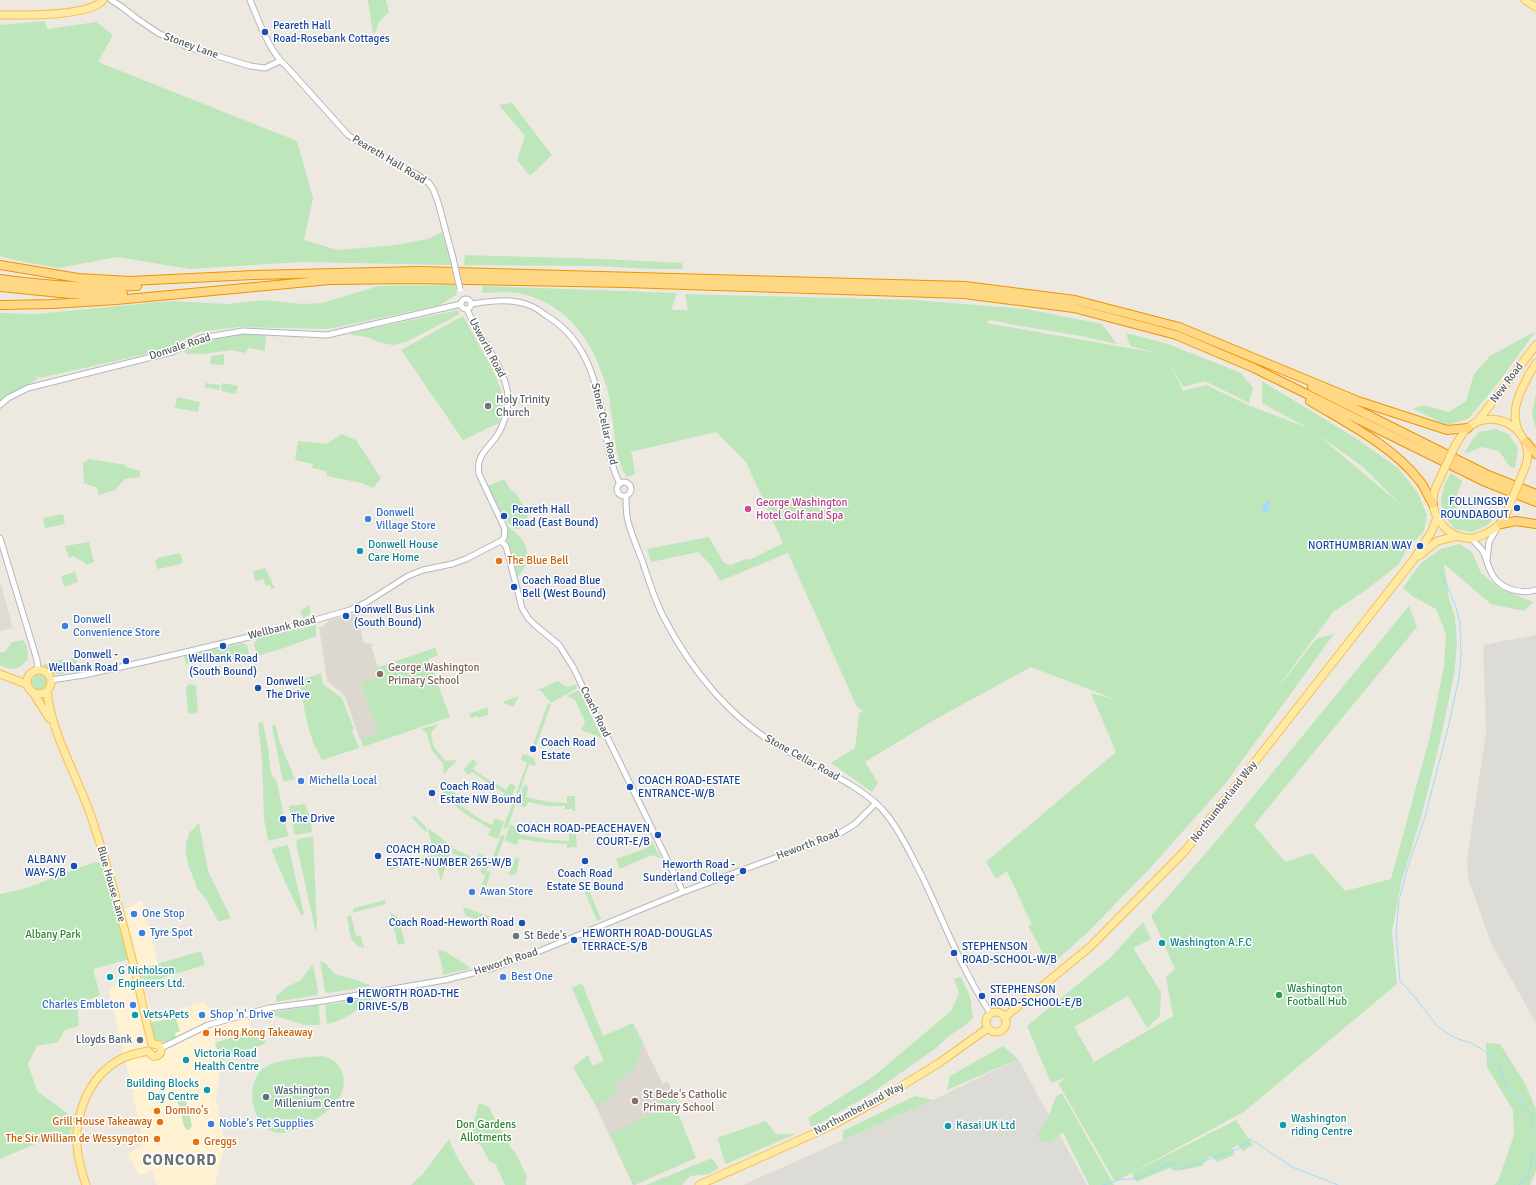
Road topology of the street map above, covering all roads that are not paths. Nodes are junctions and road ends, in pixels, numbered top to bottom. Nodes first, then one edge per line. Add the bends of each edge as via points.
1 (103, 0) edge
2 (111, 0) edge
3 (250, 0) edge
4 (1525, 0) edge
5 (1536, 7) edge
6 (0, 15) edge
7 (280, 61) junction
8 (0, 265) edge
9 (254, 275) junction
10 (0, 279) edge
11 (0, 287) edge
12 (198, 292) junction
13 (462, 302) junction
14 (471, 304) junction
15 (0, 305) edge
16 (467, 309) junction
17 (1536, 345) edge
18 (1261, 362) junction
19 (1536, 363) edge
20 (1254, 368) junction
21 (0, 405) edge
22 (1477, 422) junction
23 (1468, 428) junction
24 (1518, 430) junction
25 (1526, 442) junction
26 (1536, 454) edge
27 (620, 484) junction
28 (1536, 494) edge
29 (626, 496) junction
30 (1536, 502) edge
31 (1433, 504) junction
32 (1437, 517) junction
33 (1536, 524) edge
34 (1499, 526) junction
35 (1458, 536) junction
36 (0, 538) edge
37 (1471, 538) junction
38 (502, 541) junction
39 (1414, 559) junction
40 (1487, 563) junction
41 (1536, 590) edge
42 (38, 670) junction
43 (0, 674) edge
44 (51, 680) junction
45 (26, 684) junction
46 (47, 691) junction
47 (34, 694) junction
48 (56, 728) junction
49 (876, 804) junction
50 (683, 892) junction
51 (991, 1014) junction
52 (1005, 1017) junction
53 (988, 1028) junction
54 (152, 1044) junction
55 (160, 1048) junction
56 (148, 1051) junction
57 (86, 1185) edge
58 (699, 1185) edge

1 - 6 main road via 100,4 85,10 45,15
2 - 7 street, Stoney Lane via 158,33 188,47 250,66 265,68
3 - 7 street, Peareth Hall Road via 263,32
4 - 5 main road
7 - 13 street, Peareth Hall Road, bridge via 348,135 429,183 438,202
8 - 9 highway via 46,274 105,280 144,281
9 - 10 highway via 152,286 117,287 46,286
9 - 18 highway via 419,271 965,286 1075,300 1179,327
11 - 12 highway via 70,294
12 - 15 highway via 104,301
12 - 20 highway via 330,280 415,279 964,294 1074,308 1176,335
13 - 14 street via 470,300
13 - 16 street
13 - 21 street, Donvale Road via 327,335 243,331 202,338 172,352 28,388
14 - 16 street
14 - 27 street, Stone Cellar Road via 494,300 531,306 555,321 574,339 593,376 610,459
16 - 38 street, Usworth Road via 507,386 505,418 497,436 480,458 478,465 479,474 505,529
17 - 22 main road, New Road
18 - 23 highway via 1358,401 1430,426 1447,430
18 - 28 highway via 1488,475
19 - 24 main road, New Road via 1516,405 1515,418
20 - 30 highway via 1483,481
20 - 31 highway via 1371,437 1420,481
22 - 23 main road
22 - 24 main road via 1486,419 1500,420
23 - 31 main road, bridge via 1461,435 1440,478
24 - 25 main road
25 - 26 highway
25 - 34 main road, bridge via 1526,465
27 - 29 street via 618,493
27 - 29 street via 626,482 631,488
29 - 49 street, Stone Cellar Road via 627,517 663,616 678,643 712,689 731,710 763,737 846,783
31 - 32 main road
32 - 35 main road via 1445,527
32 - 39 main road, Northumberland Way via 1432,531
33 - 34 highway via 1516,521
34 - 37 main road via 1477,538
34 - 40 street via 1489,542
35 - 37 main road
35 - 39 main road, Northumberland Way via 1437,541
36 - 42 street
37 - 40 street via 1481,549
38 - 44 street, Wellbank Road via 466,559 408,576 350,610 287,628 148,661
38 - 50 street, Coach Road via 506,546 522,608 535,625 559,645 573,667
39 - 52 main road, Northumberland Way via 1185,851 1091,946
40 - 41 street via 1492,575 1503,586 1525,593
42 - 44 main road via 48,674
42 - 45 main road via 31,672
43 - 45 main road
44 - 46 main road
45 - 47 main road
46 - 47 main road
46 - 48 main road
47 - 48 main road
48 - 54 main road, Blue House Lane via 93,822 131,954
49 - 50 street, Heworth Road via 856,824 837,835
49 - 51 street, Stone Cellar Road via 887,815 907,846 969,978
50 - 55 street, Heworth Road via 493,968 442,980 269,1008 208,1025
51 - 52 main road via 998,1013
51 - 53 main road via 986,1022
52 - 53 main road via 1006,1024 1003,1030 996,1032
53 - 58 main road, Northumberland Way via 939,1063 833,1125
54 - 55 main road via 157,1044
54 - 56 main road
55 - 56 main road via 161,1052 157,1056 151,1056
56 - 57 main road via 125,1057 110,1066 84,1099 79,1117 77,1146

